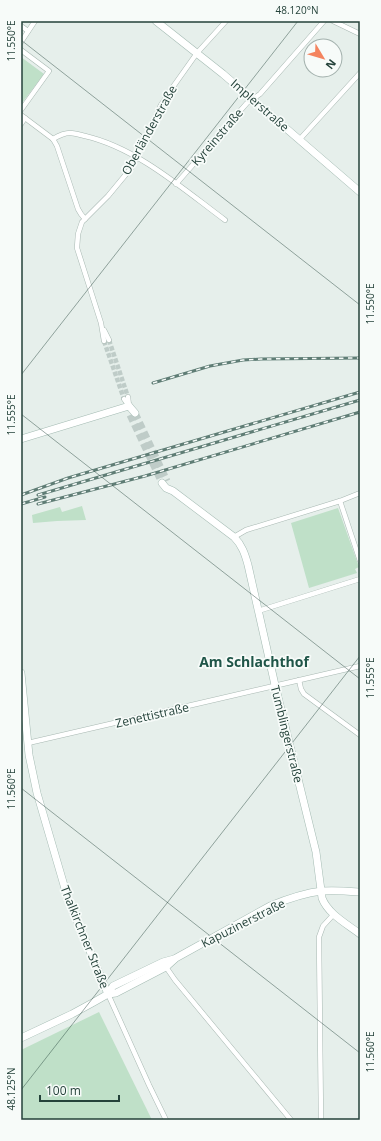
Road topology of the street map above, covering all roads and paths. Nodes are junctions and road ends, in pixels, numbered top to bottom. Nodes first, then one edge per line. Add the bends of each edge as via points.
1 (35, 21) edge
2 (156, 21) edge
3 (226, 21) edge
4 (324, 21) edge
5 (333, 21) edge
6 (21, 26) edge
7 (28, 31) junction
8 (360, 34) edge
9 (21, 42) edge
10 (21, 50) edge
11 (199, 51) junction
12 (360, 73) edge
13 (253, 99) junction
14 (21, 110) edge
15 (23, 116) edge
16 (21, 124) edge
17 (53, 139) junction
18 (300, 139) junction
19 (137, 157) junction
20 (176, 184) junction
21 (360, 192) edge
22 (85, 218) junction
23 (225, 220) dead end
24 (107, 340) tunnel mouth
25 (126, 398) tunnel mouth
26 (129, 406) junction
27 (132, 414) tunnel mouth
28 (21, 439) edge
29 (164, 482) tunnel mouth
30 (360, 493) edge
31 (340, 501) junction
32 (234, 537) junction
33 (360, 561) edge
34 (360, 579) edge
35 (258, 611) junction
36 (360, 666) edge
37 (21, 674) edge
38 (299, 680) junction
39 (275, 685) junction
40 (360, 735) edge
41 (28, 743) junction
42 (321, 891) junction
43 (360, 892) edge
44 (334, 914) junction
45 (360, 934) edge
46 (176, 958) junction
47 (166, 967) junction
48 (108, 994) junction
49 (21, 1038) edge
50 (166, 1120) edge
51 (291, 1120) edge
52 (321, 1120) edge

1 - 7 street
2 - 11 street, Implerstraße
3 - 11 street, Oberländerstraße
4 - 13 street, Kyreinstraße
5 - 8 street
6 - 7 street
7 - 9 street
10 - 14 street via 49,71
11 - 13 street, Implerstraße
11 - 19 street, Oberländerstraße via 161,105
12 - 18 street
13 - 18 street, Implerstraße
13 - 20 street, Kyreinstraße
15 - 16 street
15 - 17 street
17 - 19 street via 60,134 70,133 97,139
17 - 22 street via 78,210
18 - 21 street, Implerstraße
19 - 20 street
19 - 22 street, Oberländerstraße via 108,196
20 - 23 street
22 - 24 street via 80,226 77,248
25 - 26 street
26 - 27 street
26 - 28 street
29 - 32 street, Tumblingerstraße
30 - 31 street
31 - 32 street via 248,529
31 - 33 street
32 - 35 street, Tumblingerstraße via 245,554
34 - 35 street
35 - 39 street, Tumblingerstraße
36 - 38 street
37 - 41 street, Thalkirchner Straße
38 - 39 street, Zenettistraße
38 - 40 street via 304,694
39 - 41 street, Zenettistraße
39 - 42 street, Tumblingerstraße via 316,852
41 - 48 street, Thalkirchner Straße via 37,793 68,899
42 - 43 street, Kapuzinerstraße
42 - 44 street, Tumblingerstraße via 325,903
42 - 46 street, Kapuzinerstraße via 270,906
44 - 45 street
44 - 52 street via 323,926 319,937
46 - 47 street, Kapuzinerstraße
46 - 48 street, Kapuzinerstraße via 113,986
47 - 48 street, Kapuzinerstraße via 116,993
47 - 51 street
48 - 49 street, Kapuzinerstraße
48 - 50 street, Thalkirchner Straße

